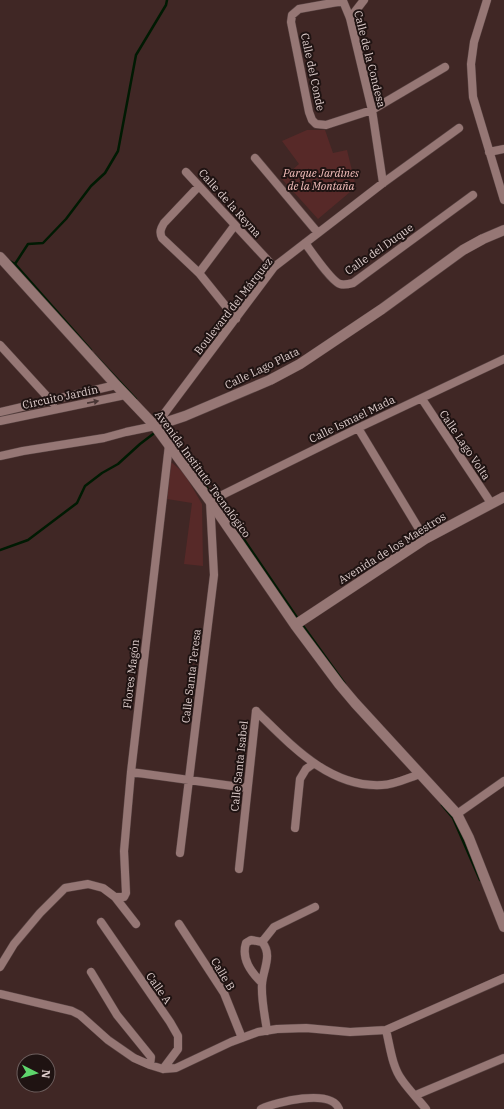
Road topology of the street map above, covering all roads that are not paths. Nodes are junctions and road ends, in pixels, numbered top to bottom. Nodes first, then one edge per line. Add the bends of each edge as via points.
1 (364, 0) edge
2 (487, 0) edge
3 (350, 18) junction
4 (291, 22) joint
5 (445, 67) dead end
6 (372, 110) junction
7 (459, 128) dead end
8 (504, 149) edge
9 (489, 152) junction
10 (255, 158) dead end
11 (186, 172) dead end
12 (383, 183) junction
13 (199, 186) junction
14 (473, 195) dead end
15 (504, 200) edge
16 (235, 225) junction
17 (504, 230) edge
18 (318, 233) junction
19 (305, 243) junction
20 (0, 257) edge
21 (274, 267) junction
22 (199, 273) junction
23 (236, 319) junction
24 (0, 345) edge
25 (504, 359) edge
26 (116, 385) junction
27 (125, 395) junction
28 (422, 398) junction
29 (52, 401) junction
30 (57, 409) junction
31 (0, 412) edge
32 (0, 421) edge
33 (155, 426) junction
34 (358, 428) junction
35 (169, 445) junction
36 (0, 456) edge
37 (504, 497) edge
38 (210, 501) junction
39 (491, 503) junction
40 (425, 539) junction
41 (295, 625) junction
42 (313, 764) junction
43 (131, 772) junction
44 (420, 774) junction
45 (190, 781) junction
46 (504, 781) edge
47 (247, 788) junction
48 (457, 814) junction
49 (295, 828) dead end
50 (180, 853) dead end
51 (239, 869) dead end
52 (116, 897) junction
53 (314, 907) dead end
54 (101, 922) dead end
55 (136, 924) dead end
56 (179, 924) dead end
57 (504, 927) edge
58 (262, 942) junction
59 (0, 967) edge
60 (91, 972) dead end
61 (504, 978) edge
62 (262, 983) junction
63 (0, 994) edge
64 (386, 1030) junction
65 (267, 1031) junction
66 (242, 1038) junction
67 (504, 1058) edge
68 (150, 1065) junction
69 (163, 1069) junction
70 (416, 1095) junction
71 (260, 1109) edge
72 (339, 1109) edge
73 (426, 1109) edge

1 - 3 street
2 - 9 street via 474,42 471,64 473,97
3 - 4 street, Calle de la Condesa via 343,1 294,11
3 - 6 street, Calle de la Condesa
4 - 6 street, Calle del Conde via 312,120 316,124 326,125
5 - 6 street, Calle del Conde
6 - 12 street, Calle de la Condesa
7 - 12 street, Boulevard del Márquez
8 - 9 street
9 - 15 street
10 - 18 street
11 - 13 street, Calle de la Reyna
12 - 18 street, Boulevard del Márquez
13 - 16 street, Calle de la Reyna
13 - 22 street via 160,232 162,238
14 - 19 street, Calle del Duque via 353,283 339,284
16 - 21 street, Calle de la Reyna
16 - 22 street
17 - 33 street, Calle Lago Plata via 463,250 382,310 300,364 270,380
18 - 19 street, Boulevard del Márquez
19 - 21 street, Boulevard del Márquez
20 - 26 street, Avenida Instituto Tecnológico
21 - 23 street, Boulevard del Márquez
22 - 23 street
23 - 33 street, Boulevard del Márquez
24 - 29 street
25 - 28 street, Calle Ismael Mada
26 - 27 street, Avenida Instituto Tecnológico
26 - 29 street, Circuito Jardín
30 -> 27 street, Circuito Jardín
27 - 33 street, Avenida Instituto Tecnológico
28 - 34 street, Calle Ismael Mada
28 - 39 street, Calle Lago Volta
29 - 30 street
29 - 31 street, Circuito Jardín
30 - 32 street, Circuito Jardín
33 - 35 street, Avenida Instituto Tecnológico
33 - 36 street, Calle Lago Plata via 104,438
34 - 38 street, Calle Ismael Mada
34 - 40 street
35 - 38 street, Avenida Instituto Tecnológico
35 - 43 street, Flores Magón
37 - 39 street, Avenida de los Maestros
38 - 41 street, Avenida Instituto Tecnológico
38 - 45 street, Calle Santa Teresa via 214,575
39 - 40 street, Avenida de los Maestros
40 - 41 street, Avenida de los Maestros
41 - 44 street, Avenida Instituto Tecnológico via 355,703
42 - 44 street, Calle Santa Isabel via 342,778 362,784 382,785
42 - 47 street, Calle Santa Isabel via 256,711
42 - 49 street via 306,769 300,779
43 - 45 street
43 - 52 street, Flores Magón via 124,851 126,893 124,897
44 - 48 street, Avenida Instituto Tecnológico
45 - 47 street
45 - 50 street, Calle Santa Teresa
46 - 48 street
47 - 51 street, Calle Santa Isabel
48 - 57 street, Avenida Instituto Tecnológico
52 - 55 street
52 - 59 street via 103,888 88,884 65,888 14,944
53 - 58 street via 274,927
54 - 69 street, Calle A via 178,1036 178,1050
56 - 66 street, Calle B via 224,993
58 - 62 street via 266,946 267,962
58 - 62 street via 251,940 246,943 244,949 252,973
60 - 68 street via 117,1015 151,1057
61 - 64 street
62 - 65 street
63 - 68 street via 72,1011 134,1058
64 - 65 street via 350,1032 306,1028
64 - 70 street via 394,1064 401,1080
65 - 66 street
66 - 69 street via 176,1068
67 - 70 street
68 - 69 street
70 - 73 street
71 - 72 street via 316,1097 329,1100 338,1105

